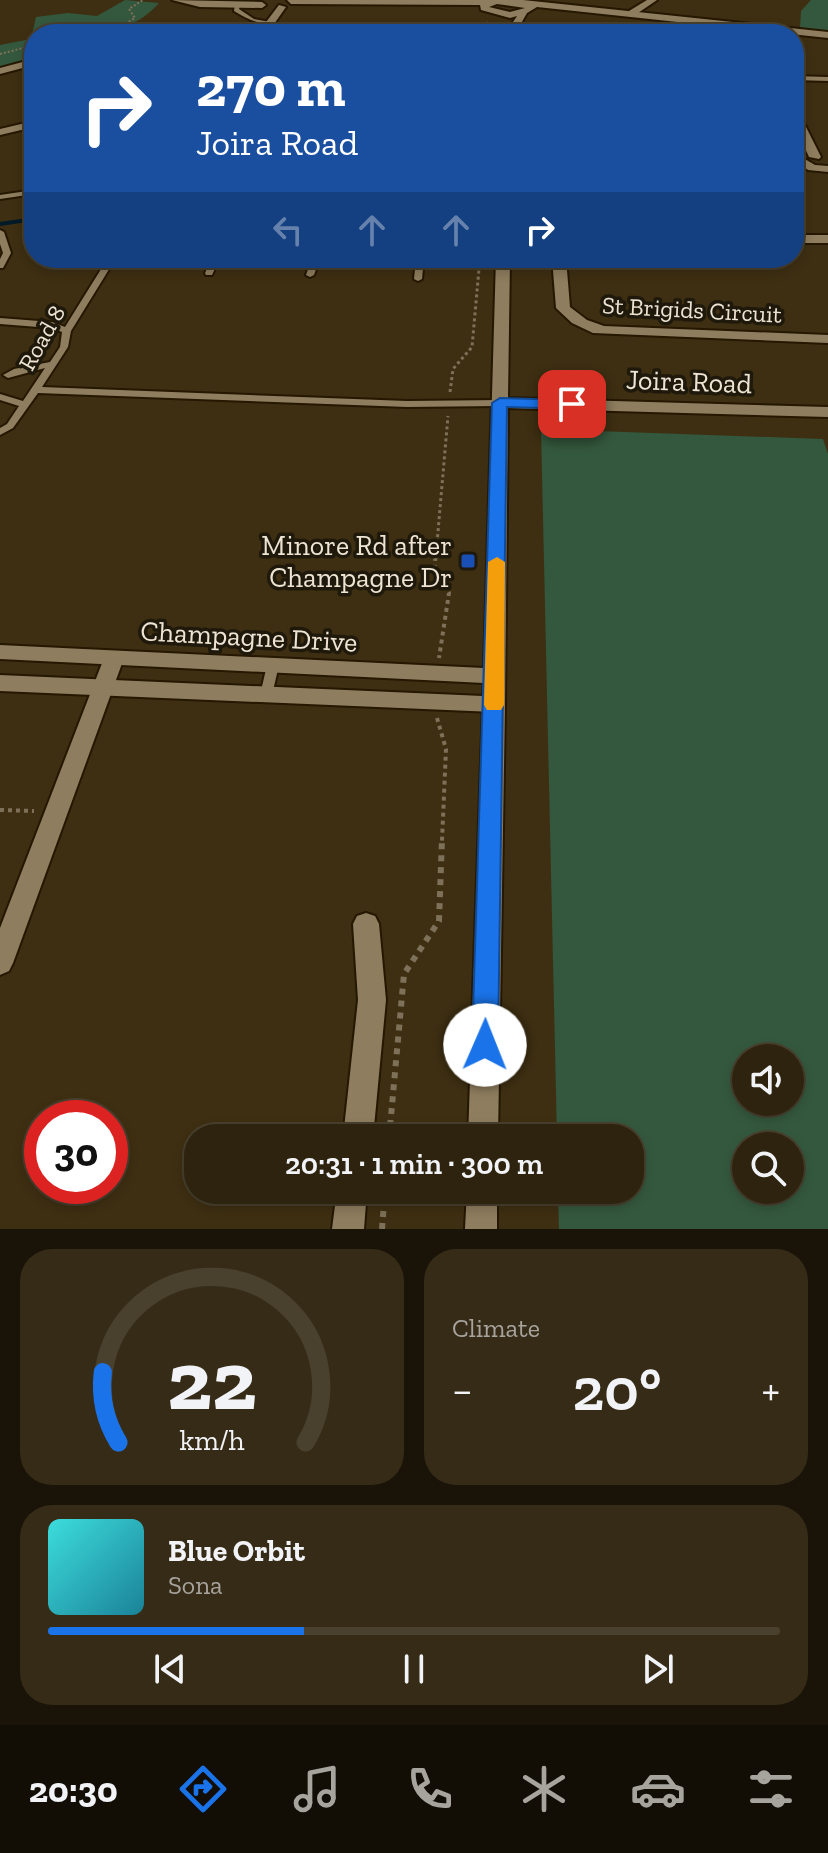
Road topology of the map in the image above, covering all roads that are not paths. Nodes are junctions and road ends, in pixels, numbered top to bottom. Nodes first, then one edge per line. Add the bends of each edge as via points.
1 (176, 0) edge
2 (193, 0) edge
3 (653, 0) edge
4 (265, 3) edge
5 (287, 4) edge
6 (237, 5) junction
7 (494, 5) edge
8 (525, 6) edge
9 (632, 13) junction
10 (260, 24) edge
11 (265, 24) edge
12 (268, 24) edge
13 (505, 24) edge
14 (515, 24) edge
15 (700, 24) edge
16 (804, 33) edge
17 (828, 35) edge
18 (24, 65) edge
19 (0, 71) edge
20 (804, 78) edge
21 (828, 79) edge
22 (24, 126) edge
23 (804, 129) edge
24 (0, 132) edge
25 (822, 158) edge
26 (804, 165) edge
27 (828, 169) edge
28 (24, 193) edge
29 (0, 197) edge
30 (0, 232) edge
31 (804, 239) edge
32 (828, 239) edge
33 (0, 266) edge
34 (106, 268) edge
35 (211, 268) edge
36 (312, 268) edge
37 (419, 268) edge
38 (503, 268) edge
39 (560, 268) edge
40 (209, 273) dead end
41 (310, 275) dead end
42 (418, 279) dead end
43 (0, 321) edge
44 (67, 331) junction
45 (828, 339) edge
46 (51, 364) junction
47 (8, 375) dead end
48 (38, 386) junction
49 (0, 397) edge
50 (500, 403) junction
51 (25, 405) junction
52 (828, 412) edge
53 (0, 432) edge
54 (0, 652) edge
55 (114, 658) junction
56 (273, 665) junction
57 (494, 676) junction
58 (0, 683) edge
59 (102, 688) junction
60 (266, 695) junction
61 (494, 704) junction
62 (366, 924) dead end
63 (0, 963) edge
64 (359, 1124) edge
65 (483, 1124) edge
66 (351, 1204) edge
67 (482, 1204) edge
68 (348, 1229) edge
69 (481, 1229) edge

1 - 6 street
2 - 4 street
3 - 9 street
4 - 5 street
4 - 6 street
4 - 11 street
5 - 7 street
5 - 12 street
6 - 10 lane via 236,10
7 - 8 street
7 - 13 street
8 - 9 street
8 - 14 street
9 - 15 street
16 - 17 street
18 - 19 street
20 - 21 lane
22 - 24 street
23 - 25 street
26 - 27 street
28 - 29 lane
30 - 33 lane via 7,253
31 - 32 street
34 - 44 lane, Road 8
35 - 40 lane
36 - 41 lane
37 - 42 lane
38 - 50 street
39 - 45 street, St Brigids Circuit via 563,308 589,327
43 - 44 lane
44 - 46 lane, Road 8
46 - 47 lane
46 - 48 lane, Road 8
48 - 50 lane
48 - 51 lane, Road 8
49 - 51 lane
50 - 52 street, Joira Road
50 - 57 street
51 - 53 lane, Road 8
54 - 55 street, Champagne Drive
55 - 56 street, Champagne Drive
55 - 59 street
56 - 57 street, Champagne Drive
56 - 60 lane
57 - 61 street
58 - 59 street, Champagne Drive
59 - 60 street, Champagne Drive
59 - 63 street
60 - 61 street, Champagne Drive
61 - 65 street
62 - 64 street via 372,1000
66 - 68 street
67 - 69 street

